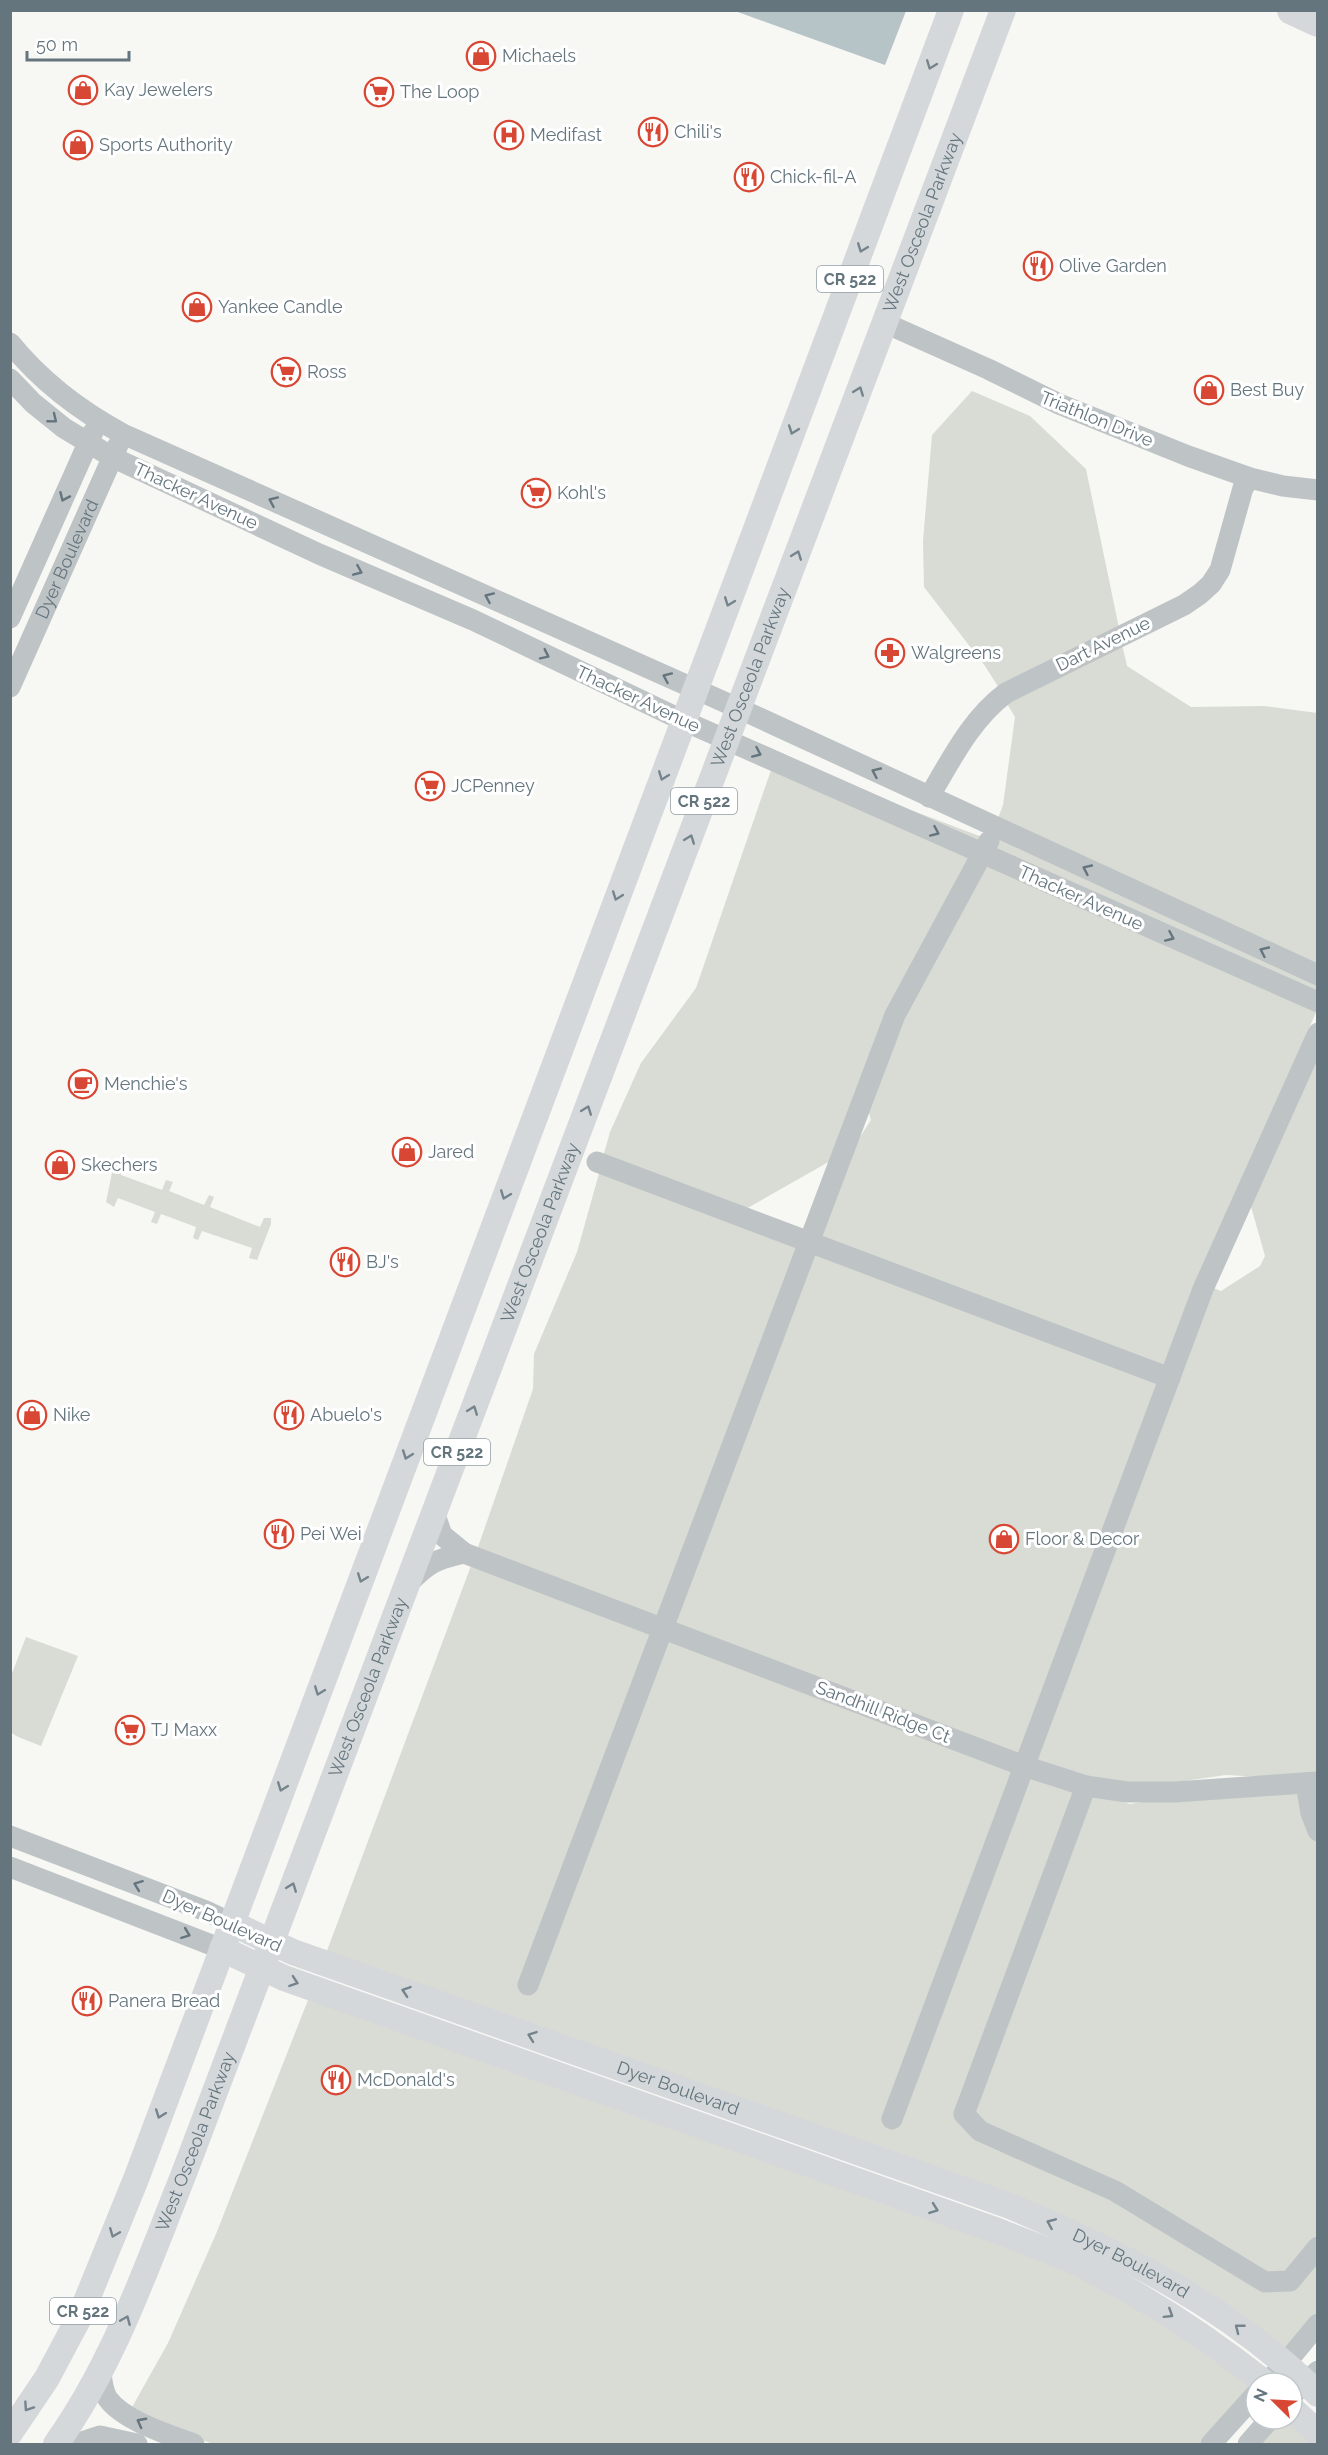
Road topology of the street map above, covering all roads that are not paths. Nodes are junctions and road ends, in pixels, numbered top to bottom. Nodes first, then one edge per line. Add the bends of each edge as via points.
1 (951, 10) edge
2 (1003, 10) edge
3 (1292, 10) edge
4 (1317, 22) edge
5 (885, 322) junction
6 (10, 343) edge
7 (10, 379) edge
8 (99, 421) junction
9 (123, 434) junction
10 (88, 443) junction
11 (112, 457) junction
12 (1250, 478) junction
13 (1317, 490) edge
14 (309, 517) junction
15 (329, 526) junction
16 (299, 544) junction
17 (319, 554) junction
18 (10, 618) edge
19 (10, 687) edge
20 (695, 689) junction
21 (740, 709) junction
22 (684, 721) junction
23 (727, 740) junction
24 (929, 797) junction
25 (995, 827) junction
26 (983, 854) junction
27 (1151, 899) junction
28 (1139, 923) junction
29 (1317, 975) edge
30 (1317, 1002) edge
31 (1317, 1033) edge
32 (597, 1162) dead end
33 (809, 1242) junction
34 (1170, 1378) junction
35 (434, 1512) junction
36 (464, 1553) junction
37 (406, 1586) junction
38 (663, 1628) junction
39 (1024, 1766) junction
40 (1312, 1782) edge
41 (1086, 1786) junction
42 (1317, 1831) edge
43 (10, 1836) edge
44 (10, 1867) edge
45 (231, 1923) junction
46 (271, 1942) junction
47 (222, 1949) junction
48 (261, 1968) junction
49 (528, 1985) dead end
50 (528, 2063) junction
51 (705, 2098) junction
52 (892, 2119) dead end
53 (721, 2132) junction
54 (962, 2188) junction
55 (1317, 2247) edge
56 (1317, 2324) edge
57 (1285, 2364) junction
58 (1250, 2371) edge
59 (1278, 2371) edge
60 (101, 2373) junction
61 (1308, 2385) edge
62 (1244, 2408) edge
63 (1304, 2421) edge
64 (1260, 2431) edge
65 (10, 2433) edge
66 (1317, 2433) edge
67 (56, 2445) edge
68 (76, 2445) edge
69 (137, 2445) edge
70 (194, 2445) edge
71 (1211, 2445) edge
72 (1248, 2445) edge

1 -> 20 main road, CR 522
2 - 5 main road, West Osceola Parkway / CR 522
3 - 4 highway
5 - 12 street, Triathlon Drive via 1059,404
21 -> 5 main road, West Osceola Parkway / CR 522
6 - 8 street, Thacker Avenue via 50,384
7 -> 10 street, Thacker Avenue via 33,403
8 - 9 street, Thacker Avenue
8 - 10 street, Dyer Boulevard
9 - 11 street, Dyer Boulevard
14 -> 9 street, Thacker Avenue
10 - 11 street, Thacker Avenue
10 -> 18 street, Dyer Boulevard
11 - 16 street, Thacker Avenue
11 - 19 street, Dyer Boulevard
12 - 13 street, Triathlon Drive
12 - 24 street, Dart Avenue via 1243,488 1224,560 1211,584 1184,605 1006,693 990,705
14 - 15 street, Thacker Avenue
14 - 16 street
15 - 17 street
20 -> 15 street, Thacker Avenue
16 - 17 street, Thacker Avenue
17 -> 22 street, Thacker Avenue via 473,620
20 - 21 street, Thacker Avenue
20 - 22 main road, CR 522
21 - 23 main road, West Osceola Parkway / CR 522
24 -> 21 street, Thacker Avenue
22 - 23 street, Thacker Avenue
22 -> 45 main road, CR 522
23 -> 26 street, Thacker Avenue
35 -> 23 main road, West Osceola Parkway / CR 522
24 - 25 street, Thacker Avenue
25 - 26 street
27 -> 25 street, Thacker Avenue
26 - 28 street, Thacker Avenue
26 - 33 street via 895,1015
27 - 28 street
29 -> 27 street, Thacker Avenue
28 -> 30 street, Thacker Avenue
31 - 34 street via 1203,1289
32 - 33 street
33 - 34 street
33 - 38 street
34 - 39 street
35 - 36 street via 442,1535
35 - 37 main road, West Osceola Parkway / CR 522
36 - 37 street via 429,1563
36 - 38 street, Sandhill Ridge Ct
46 -> 37 main road, West Osceola Parkway / CR 522
38 - 39 street, Sandhill Ridge Ct
38 - 49 street
39 - 41 street, Sandhill Ridge Ct
39 - 52 street
40 - 41 street, Sandhill Ridge Ct via 1175,1792 1127,1792
40 - 42 street via 1311,1813
41 - 55 street via 964,2114 980,2131 1115,2190 1265,2282 1290,2281
45 -> 43 street, Dyer Boulevard
44 -> 47 street, Dyer Boulevard
45 - 46 main road, Dyer Boulevard
45 - 47 main road, CR 522
46 - 48 main road, West Osceola Parkway / CR 522
51 -> 46 main road, Dyer Boulevard
47 - 48 main road, Dyer Boulevard
47 -> 65 main road, CR 522 via 81,2314 47,2378
48 -> 50 main road, Dyer Boulevard
60 -> 48 main road, West Osceola Parkway / CR 522 via 183,2176
50 - 51 main road via 556,2063 686,2109
50 - 53 main road, Dyer Boulevard
51 - 54 main road, Dyer Boulevard
53 - 54 main road via 759,2129 923,2187
53 -> 58 main road, Dyer Boulevard via 1085,2266 1211,2341
57 -> 54 main road, Dyer Boulevard via 1212,2307 1155,2272 1088,2238
56 - 57 street
57 - 59 street
57 - 61 main road, Dyer Boulevard
60 - 67 main road, West Osceola Parkway / CR 522
70 -> 60 street via 123,2412 109,2400
62 - 71 street
63 - 66 main road
64 - 72 street
68 - 69 street via 100,2436

